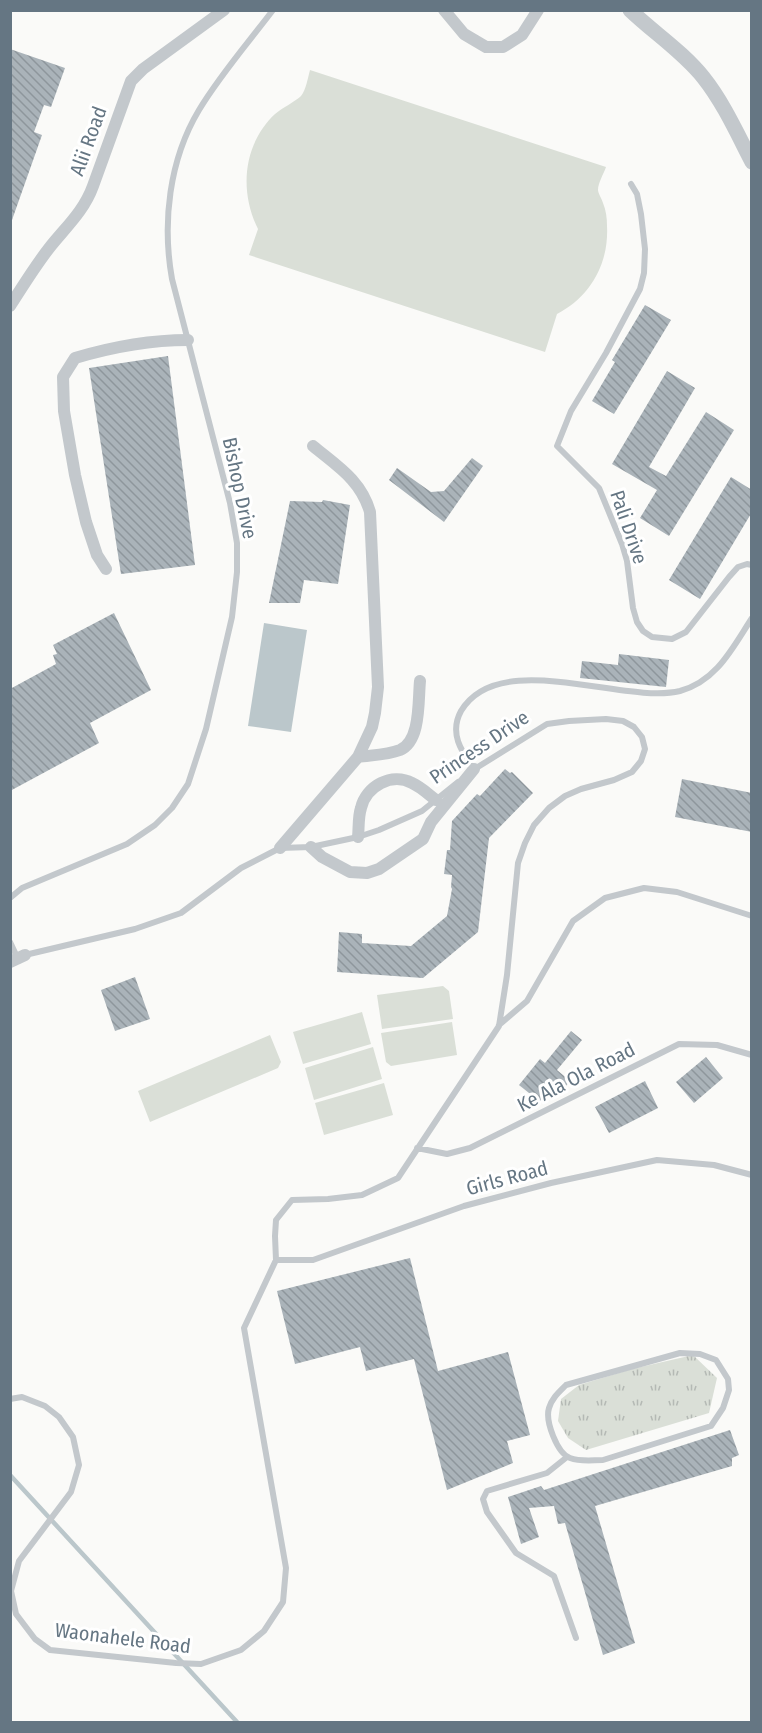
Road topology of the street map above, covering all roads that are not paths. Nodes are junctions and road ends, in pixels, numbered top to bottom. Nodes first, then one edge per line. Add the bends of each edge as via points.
1 (224, 10) edge
2 (273, 10) edge
3 (444, 10) edge
4 (538, 10) edge
5 (630, 10) edge
6 (752, 162) edge
7 (631, 184) dead end
8 (10, 306) edge
9 (188, 340) junction
10 (313, 446) dead end
11 (752, 565) edge
12 (106, 569) dead end
13 (752, 618) edge
14 (420, 681) dead end
15 (358, 757) junction
16 (474, 769) junction
17 (436, 800) junction
18 (358, 837) junction
19 (311, 847) junction
20 (280, 848) junction
21 (10, 898) edge
22 (752, 916) edge
23 (10, 942) edge
24 (18, 959) edge
25 (498, 1026) junction
26 (752, 1055) edge
27 (417, 1148) junction
28 (752, 1175) edge
29 (276, 1260) junction
30 (737, 1377) dead end
31 (728, 1380) junction
32 (10, 1399) edge
33 (567, 1457) junction
34 (576, 1638) dead end

1 - 8 street, Alii Road via 132,81 90,194
2 - 9 lane, Bishop Drive via 199,111 173,180 168,212 169,261
3 - 4 street via 464,34 486,47 503,47 522,35
5 - 6 street via 703,77
7 - 11 lane, Pali Drive via 637,194 645,249 640,290 571,411 557,446 599,488 627,561 637,622 652,637 672,639 686,632 738,567
9 - 12 street via 111,348 75,358 63,376 64,411 75,475 86,522
9 - 21 lane, Bishop Drive via 230,502 238,557 232,616 204,736 188,784 155,825 127,844 22,888
10 - 15 street via 355,481 370,512 378,687 372,727
13 - 16 lane via 723,662 704,680 680,690 655,693 549,681 510,682 487,689 465,706 456,723 457,741
14 - 15 street via 417,723 407,747
15 - 20 street
16 - 17 lane, Princess Drive
16 - 19 street via 431,822 423,838 379,869 350,872
16 - 25 lane, Princess Drive via 547,724 569,721 623,721 642,737 645,749 632,772 565,796 542,815 529,835 518,863
17 - 18 lane, Princess Drive via 395,824
17 - 18 street via 411,782 394,778 379,783 367,794 361,808
18 - 19 lane, Princess Drive
19 - 20 lane, Princess Drive
20 - 24 lane, Princess Drive via 242,868 181,913
22 - 25 lane via 677,892 644,888 605,898 573,921 526,1001
23 - 24 lane
25 - 27 lane, Princess Drive
26 - 27 lane, Ke Ala Ola Road via 717,1045 679,1044 470,1148 447,1154
27 - 29 lane, Princess Drive via 398,1178 362,1195 292,1200 276,1220
28 - 29 lane, Girls Road via 714,1165 657,1160 464,1206 313,1260
29 - 32 lane, Waonahele Road via 244,1328 286,1568 283,1602 264,1630 241,1650 201,1664 176,1663 50,1650 35,1639 16,1614 11,1591 19,1561 71,1492 79,1465 74,1437 59,1417 45,1406 22,1397
30 - 31 lane
31 - 33 lane via 723,1408 711,1426 603,1460
31 - 33 lane via 716,1360 681,1353 566,1386 555,1396 548,1411 554,1442
33 - 34 lane via 547,1473 487,1491 483,1499 487,1512 516,1553 554,1576

